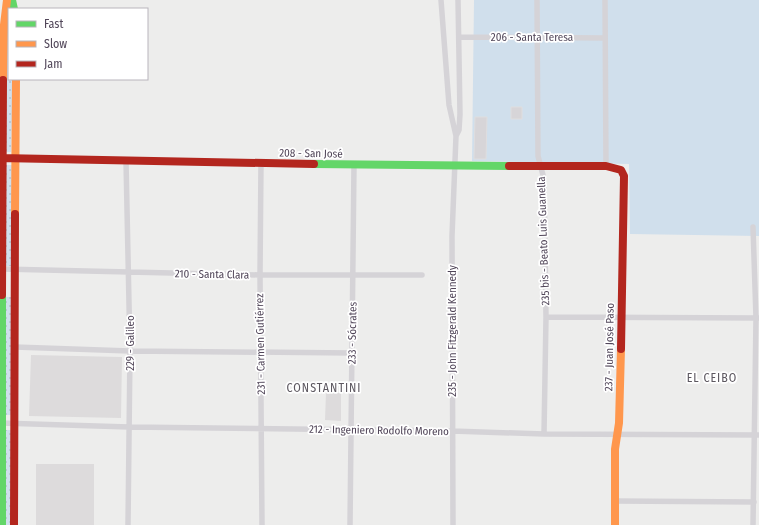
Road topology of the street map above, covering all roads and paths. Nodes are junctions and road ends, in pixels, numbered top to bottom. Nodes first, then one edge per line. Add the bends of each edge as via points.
1 (7, 0) edge
2 (441, 0) edge
3 (458, 0) edge
4 (537, 0) edge
5 (605, 0) edge
6 (5, 20) edge
7 (459, 37) junction
8 (538, 37) junction
9 (605, 38) junction
10 (16, 80) edge
11 (456, 136) junction
12 (1, 158) edge
13 (14, 159) junction
14 (126, 161) junction
15 (261, 162) junction
16 (354, 164) junction
17 (455, 165) junction
18 (539, 165) junction
19 (606, 166) junction
20 (621, 170) joint
21 (753, 227) dead end
22 (2, 269) junction
23 (15, 270) junction
24 (129, 272) junction
25 (260, 275) junction
26 (353, 275) junction
27 (422, 275) dead end
28 (1, 290) edge
29 (15, 290) junction
30 (546, 316) junction
31 (620, 317) junction
32 (758, 318) edge
33 (15, 347) junction
34 (130, 351) junction
35 (260, 353) junction
36 (352, 353) junction
37 (1, 423) edge
38 (14, 423) junction
39 (129, 427) junction
40 (261, 429) junction
41 (351, 430) junction
42 (452, 431) junction
43 (544, 434) junction
44 (616, 435) junction
45 (757, 435) edge
46 (615, 501) junction
47 (754, 502) junction
48 (2, 525) edge
49 (14, 525) edge
50 (128, 525) edge
51 (262, 525) edge
52 (350, 525) edge
53 (452, 525) edge
54 (615, 525) edge
55 (753, 525) edge

1 - 6 street
2 - 11 street, 235 - John Fitzgerald Kennedy via 449,105
3 - 7 street, 235 - John Fitzgerald Kennedy
4 - 8 street, 235 bis - Beato Luis Guanella
5 - 9 street
6 - 12 street
7 - 8 street, 206 - Santa Teresa
7 - 11 street, 235 - John Fitzgerald Kennedy via 460,114
8 - 9 street, 206 - Santa Teresa
8 - 18 street, 235 bis - Beato Luis Guanella
9 - 19 street
10 - 13 street
11 - 17 street, 235 - John Fitzgerald Kennedy
12 - 13 street, 208 - San José
12 - 22 street
13 - 14 street, 208 - San José
13 - 23 street
14 - 15 street, 208 - San José
14 - 24 street, 229 - Galileo
15 - 16 street, 208 - San José
15 - 25 street, 231 - Carmen Gutiérrez
16 - 17 street, 208 - San José
16 - 26 street, 233 - Sócrates
17 - 18 street, 208 - San José
17 - 42 street, 235 - John Fitzgerald Kennedy via 452,244
18 - 19 street, 208 - San José
18 - 30 street, 235 bis - Beato Luis Guanella via 544,179
19 - 20 street, 208 - San José
20 - 31 street, 237 - Juan José Paso via 624,176
21 - 32 street
22 - 23 street, 210 - Santa Clara
22 - 28 street
23 - 24 street, 210 - Santa Clara
23 - 29 street
24 - 25 street, 210 - Santa Clara
24 - 34 street, 229 - Galileo
25 - 26 street, 210 - Santa Clara
25 - 35 street, 231 - Carmen Gutiérrez
26 - 27 street, 210 - Santa Clara
26 - 36 street, 233 - Sócrates
28 - 29 street
28 - 37 street
29 - 33 street
30 - 31 street
30 - 43 street, 235 bis - Beato Luis Guanella
31 - 32 street
31 - 44 street, 237 - Juan José Paso
32 - 45 street
33 - 34 street
33 - 38 street
34 - 35 street
34 - 39 street, 229 - Galileo
35 - 36 street
35 - 40 street, 231 - Carmen Gutiérrez
36 - 41 street, 233 - Sócrates
37 - 38 street, 212 - Ingeniero Rodolfo Moreno
37 - 48 street
38 - 39 street, 212 - Ingeniero Rodolfo Moreno
38 - 49 street
39 - 40 street, 212 - Ingeniero Rodolfo Moreno
39 - 50 street, 229 - Galileo
40 - 41 street, 212 - Ingeniero Rodolfo Moreno
40 - 51 street, 231 - Carmen Gutiérrez
41 - 42 street, 212 - Ingeniero Rodolfo Moreno
41 - 52 street, 233 - Sócrates
42 - 43 street, 212 - Ingeniero Rodolfo Moreno
42 - 53 street, 235 - John Fitzgerald Kennedy
43 - 44 street, 212 - Ingeniero Rodolfo Moreno
44 - 45 street, 212 - Ingeniero Rodolfo Moreno
44 - 46 street, 237 - Juan José Paso
45 - 47 street
46 - 47 street
46 - 54 street, 237 - Juan José Paso
47 - 55 street

